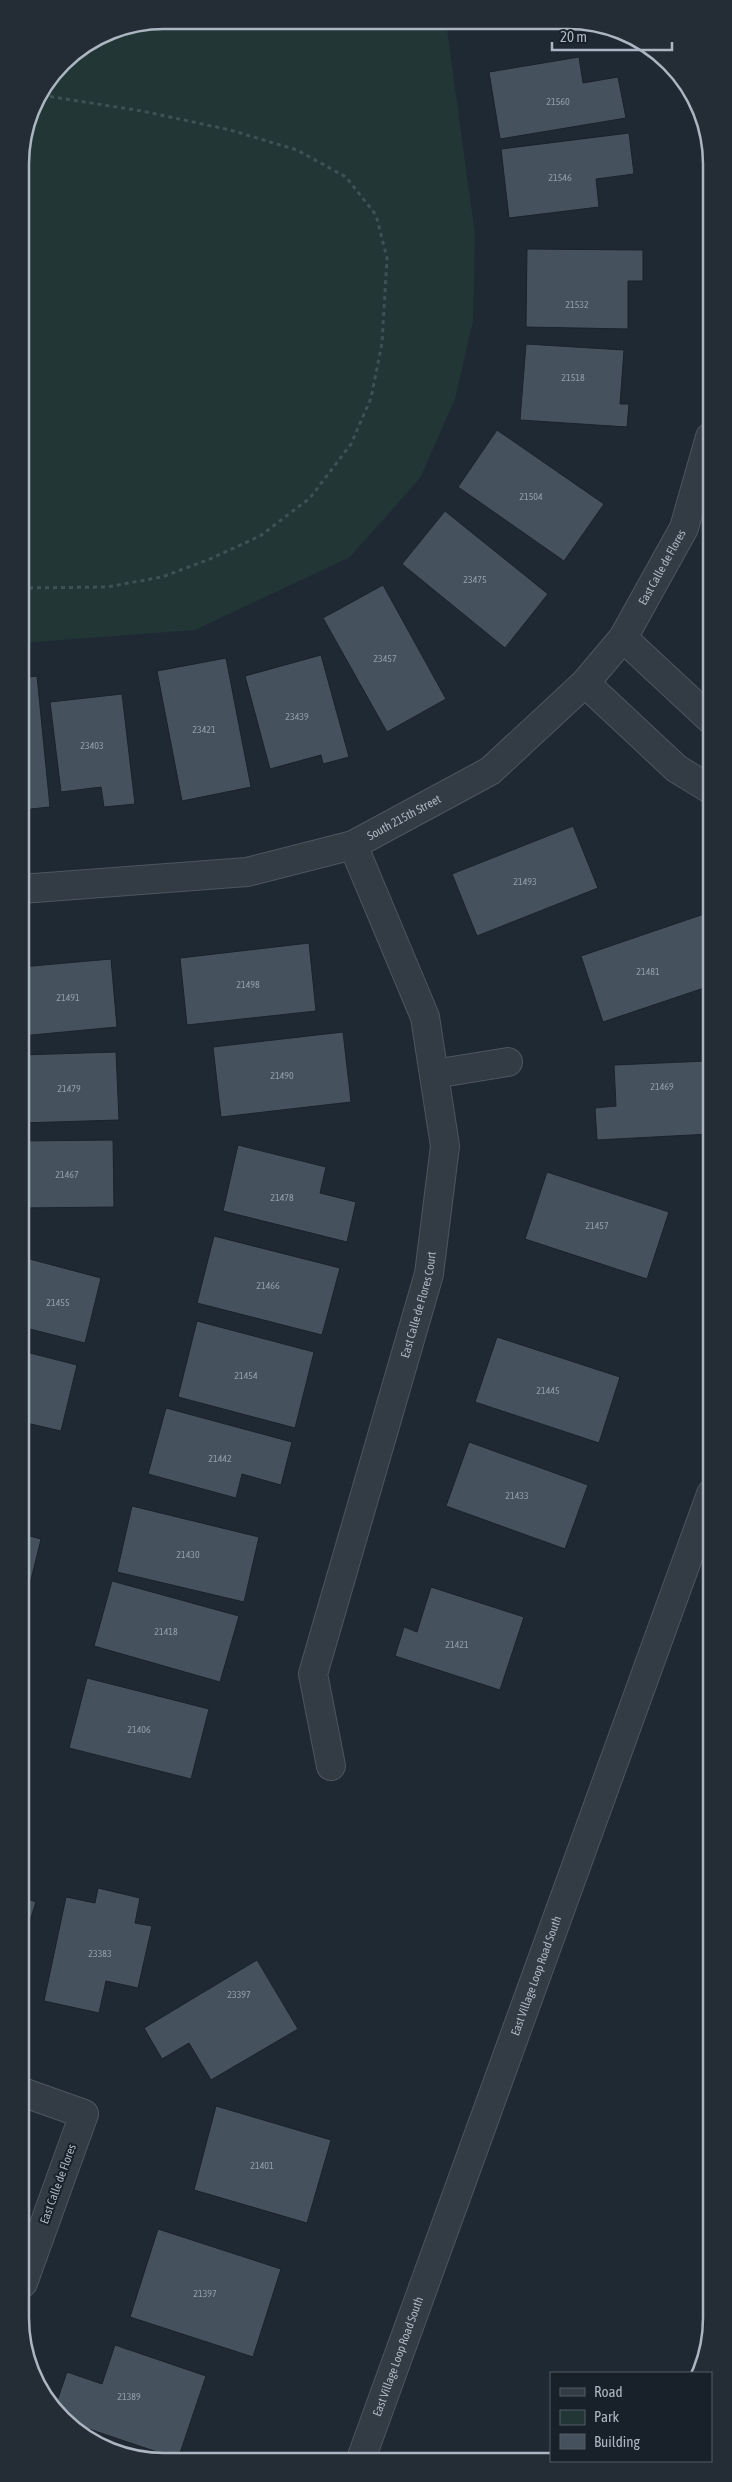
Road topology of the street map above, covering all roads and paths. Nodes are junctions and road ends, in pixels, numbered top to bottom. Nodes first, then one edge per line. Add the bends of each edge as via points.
1 (47, 96) edge
2 (703, 462) edge
3 (29, 588) edge
4 (623, 638) junction
5 (585, 683) junction
6 (703, 712) edge
7 (703, 785) edge
8 (353, 844) junction
9 (29, 888) edge
10 (508, 1062) dead end
11 (434, 1074) junction
12 (703, 1516) edge
13 (331, 1766) dead end
14 (29, 2094) edge
15 (29, 2266) edge
16 (363, 2453) edge

1 - 3 path via 142,111 220,128 297,150 346,177 376,214 387,258 382,343 371,398 351,444 310,498 260,536 162,577 107,587
2 - 4 street, East Calle de Flores via 684,528
4 - 5 street, East Calle de Flores
4 - 6 street
5 - 7 street via 677,769
5 - 8 street, South 215th Street via 490,771
8 - 9 street, South 215th Street via 247,872
8 - 11 street, East Calle de Flores Court via 425,1018
10 - 11 street
11 - 13 street, East Calle de Flores Court via 445,1146 428,1274 313,1674
12 - 16 street, East Village Loop Road South
14 - 15 street, East Calle de Flores via 84,2114

